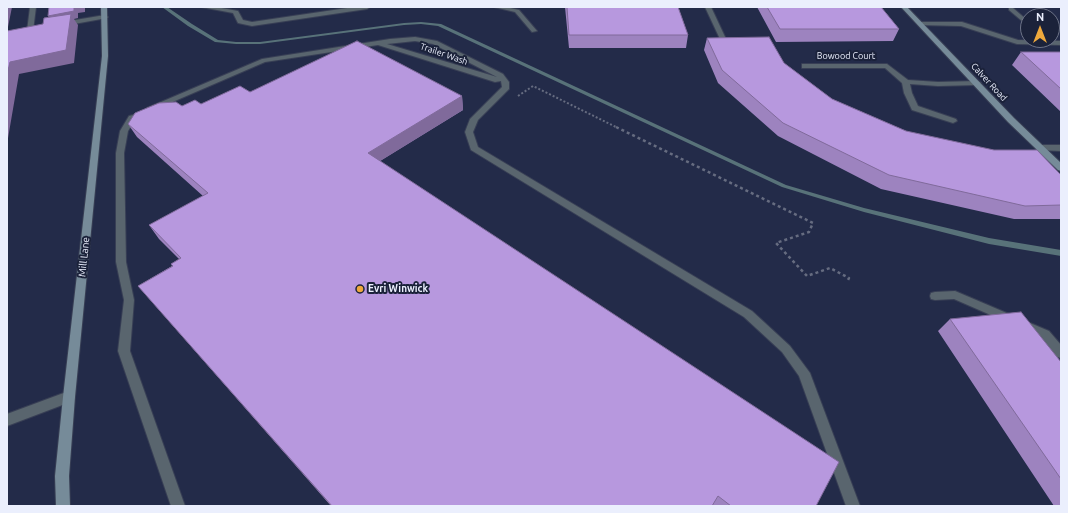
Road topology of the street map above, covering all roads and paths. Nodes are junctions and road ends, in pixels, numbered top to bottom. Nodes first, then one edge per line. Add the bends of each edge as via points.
1 (33, 7) edge
2 (204, 7) edge
3 (367, 7) edge
4 (497, 7) edge
5 (708, 7) edge
6 (904, 7) edge
7 (1011, 9) dead end
8 (105, 12) edge
9 (1020, 17) edge
10 (920, 24) junction
11 (53, 26) edge
12 (38, 29) edge
13 (30, 31) junction
14 (534, 31) dead end
15 (22, 32) edge
16 (723, 39) edge
17 (1020, 42) edge
18 (378, 43) junction
19 (805, 66) dead end
20 (505, 82) junction
21 (906, 82) junction
22 (977, 83) junction
23 (514, 99) dead end
24 (953, 121) dead end
25 (1041, 148) junction
26 (1061, 148) edge
27 (1061, 168) edge
28 (847, 282) dead end
29 (935, 296) dead end
30 (1061, 354) edge
31 (69, 398) junction
32 (7, 420) edge
33 (63, 506) edge
34 (178, 506) edge
35 (853, 506) edge

1 - 13 lane
2 - 3 lane via 236,12 240,22 252,24
4 - 14 lane via 517,10
5 - 16 lane
6 - 10 street, Calver Road
7 - 9 lane
8 - 11 lane
8 - 31 street, Mill Lane via 102,90
10 - 17 lane via 962,24
10 - 22 street, Calver Road
12 - 13 lane
13 - 15 lane
18 - 20 lane, Trailer Wash
18 - 20 lane via 415,39 435,42 500,76
18 - 34 lane via 264,60 149,109 132,118 124,131 120,153 121,262 129,300 124,351
19 - 21 lane, Bowood Court via 886,66
20 - 35 lane via 506,87 498,98 474,119 469,132 474,148 748,314 786,349 804,373
21 - 22 lane
21 - 24 lane via 908,93 916,108
22 - 25 street, Calver Road
23 - 28 path via 533,86 813,223 809,232 776,243 807,276 830,268 849,278
25 - 26 lane
25 - 27 street, Calver Road
29 - 30 lane via 955,295 1045,334
31 - 32 lane
31 - 33 street, Mill Lane via 62,476

